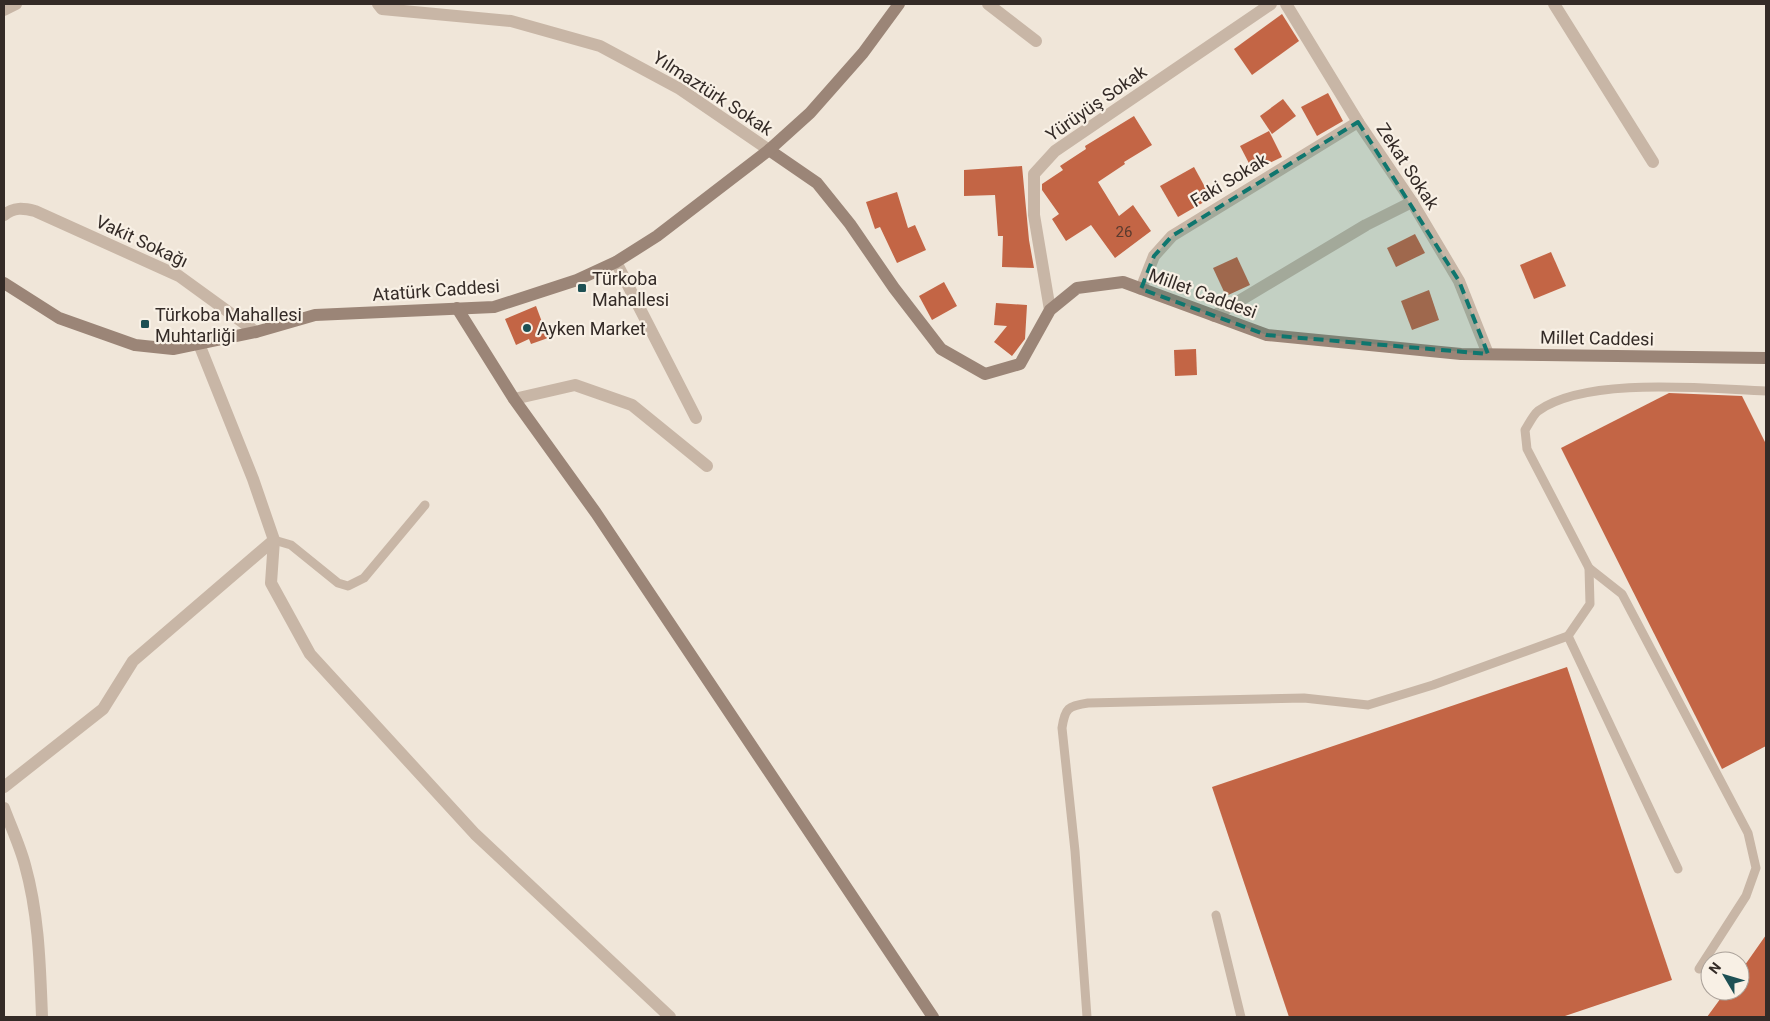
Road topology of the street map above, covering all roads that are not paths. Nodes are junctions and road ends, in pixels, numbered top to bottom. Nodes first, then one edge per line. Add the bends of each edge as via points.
1 (16, 4) edge
2 (378, 4) edge
3 (899, 4) edge
4 (988, 4) edge
5 (1271, 4) edge
6 (1286, 4) edge
7 (1554, 4) edge
8 (4, 10) edge
9 (1036, 41) dead end
10 (1358, 122) junction
11 (770, 150) junction
12 (1653, 162) dead end
13 (1412, 202) junction
14 (4, 215) edge
15 (616, 262) junction
16 (4, 283) edge
17 (1141, 289) junction
18 (456, 308) junction
19 (1050, 310) junction
20 (1214, 316) junction
21 (256, 332) junction
22 (199, 344) junction
23 (1488, 354) junction
24 (1766, 358) edge
25 (1766, 391) edge
26 (514, 399) junction
27 (696, 418) dead end
28 (707, 466) dead end
29 (425, 505) dead end
30 (274, 540) junction
31 (1589, 568) junction
32 (1568, 636) junction
33 (4, 787) edge
34 (4, 808) edge
35 (1678, 868) dead end
36 (1216, 915) dead end
37 (1698, 969) dead end
38 (42, 1017) edge
39 (670, 1017) edge
40 (933, 1017) edge
41 (1087, 1017) edge
42 (1241, 1017) edge

1 - 8 street
2 - 11 street, Yılmaztürk Sokak via 382,9 511,20 600,46 680,89
3 - 11 street, Atatürk Caddesi via 836,86
4 - 9 street
5 - 19 street, Yürüyüş Sokak via 1055,151 1034,174 1034,215
6 - 10 street, Zekat Sokak
7 - 12 street
10 - 13 street, Zekat Sokak
10 - 17 street, Faki Sokak via 1172,236 1154,256
11 - 15 street, Atatürk Caddesi via 657,236
11 - 19 street, Millet Caddesi via 817,183 941,348 985,374 1020,364
13 - 20 street via 1366,225
13 - 23 street, Zekat Sokak via 1459,281
14 - 21 street, Vakit Sokağı via 21,208 35,210 179,276
15 - 18 street, Atatürk Caddesi via 577,280 494,307
15 - 27 street
16 - 22 street, Atatürk Caddesi via 59,318 135,345 173,349
17 - 19 street, Millet Caddesi via 1123,282 1077,288
17 - 20 street, Millet Caddesi
18 - 21 street, Atatürk Caddesi via 315,315
18 - 26 street
20 - 23 street, Millet Caddesi via 1267,335
21 - 22 street, Atatürk Caddesi
22 - 30 street
23 - 24 street, Millet Caddesi
25 - 31 lane via 1635,386 1562,398 1537,412 1525,430 1528,449
26 - 28 street via 575,385 632,405
26 - 40 street via 596,513
29 - 30 lane via 364,578 348,586 338,583 291,545
30 - 33 street via 133,661 104,709
30 - 39 street via 271,583 310,654 474,834
31 - 32 lane via 1590,604
31 - 37 lane via 1622,594 1748,833 1756,868 1746,896
32 - 35 lane
32 - 41 lane via 1368,706 1304,698 1072,706 1064,713 1062,728
34 - 38 street via 25,863 37,921
36 - 42 lane

